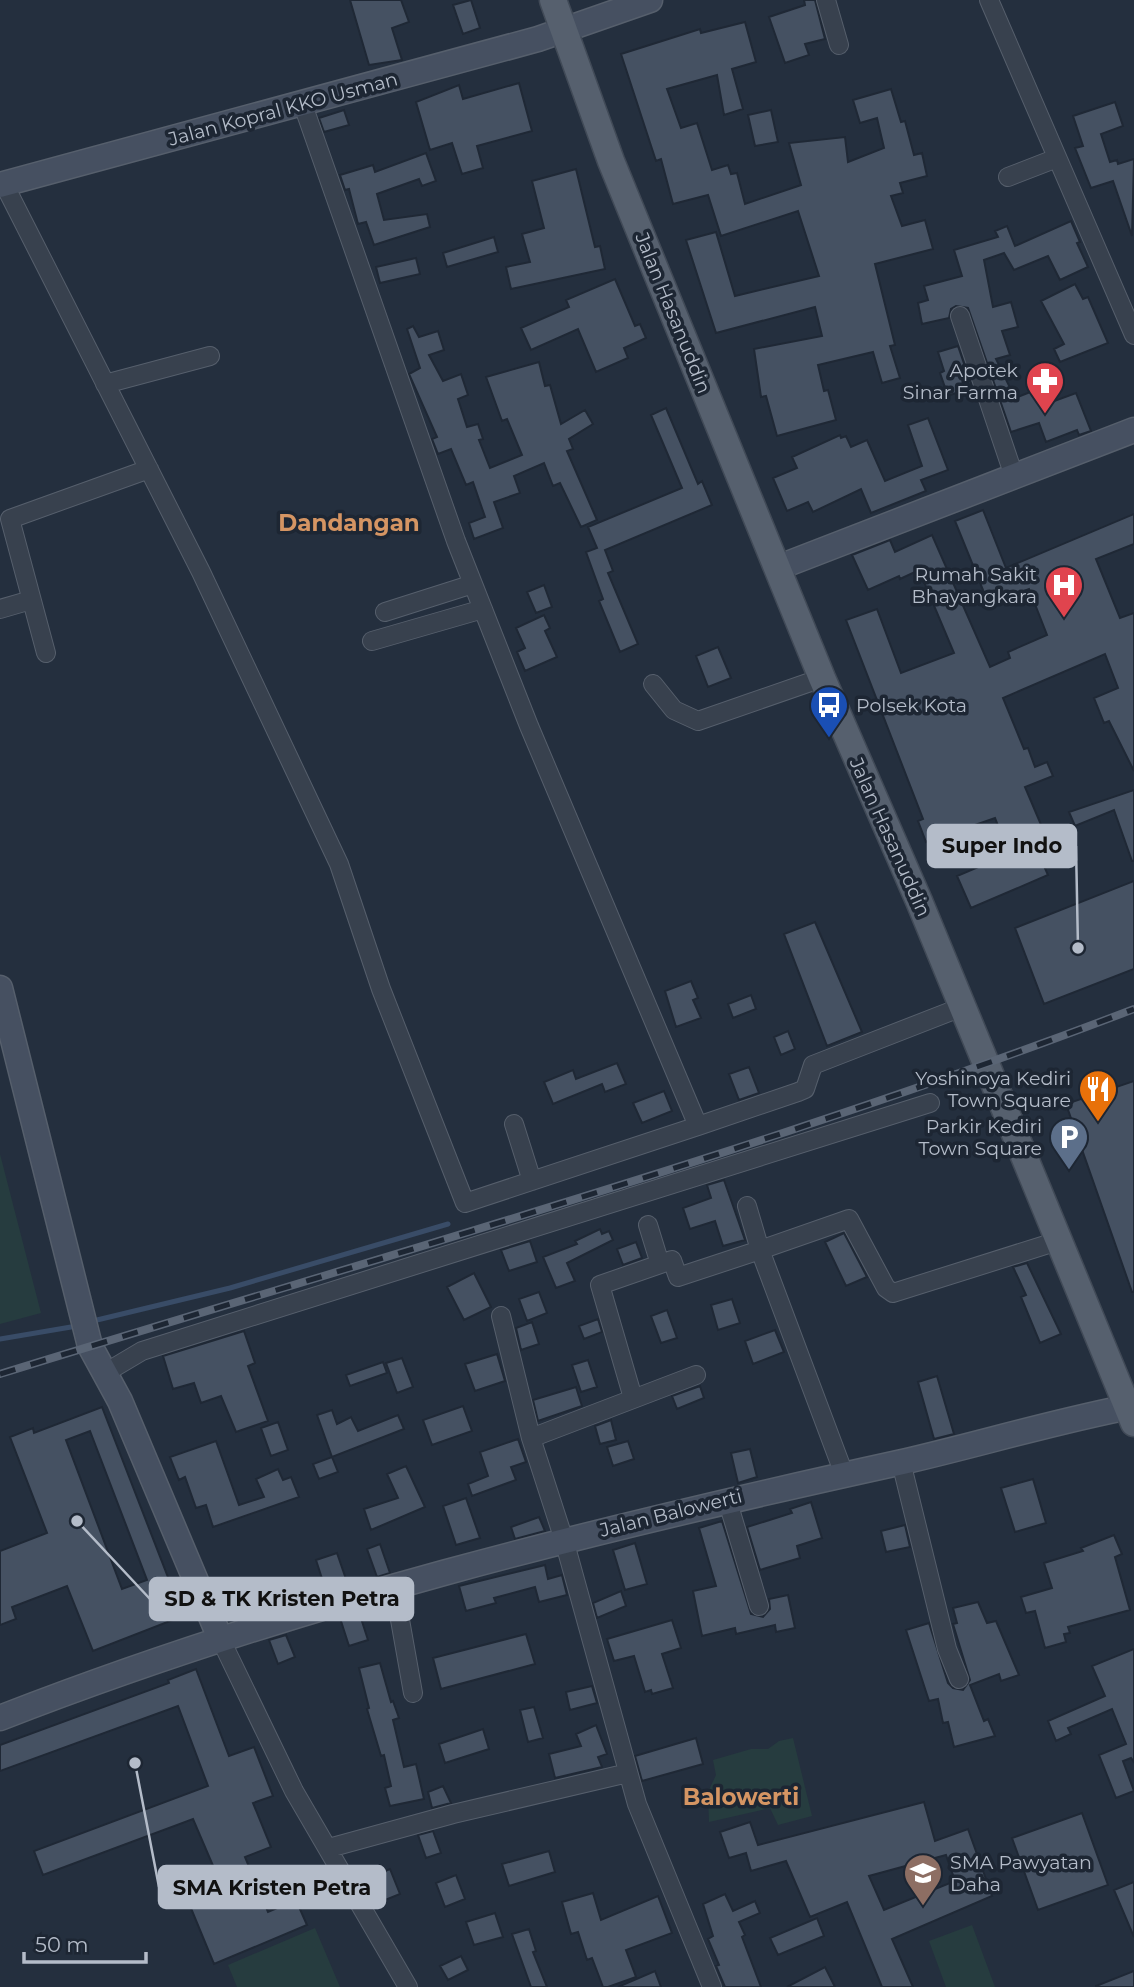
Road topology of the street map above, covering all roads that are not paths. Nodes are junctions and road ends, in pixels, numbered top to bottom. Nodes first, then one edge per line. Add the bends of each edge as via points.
1 (552, 0) edge
2 (650, 0) edge
3 (826, 0) edge
4 (989, 0) edge
5 (565, 30) junction
6 (839, 45) dead end
7 (303, 105) junction
8 (1057, 158) junction
9 (1008, 177) dead end
10 (2, 185) edge
11 (960, 316) dead end
12 (1134, 335) edge
13 (210, 356) dead end
14 (106, 384) junction
15 (1134, 430) edge
16 (149, 469) junction
17 (1014, 476) junction
18 (777, 568) junction
19 (473, 584) junction
20 (31, 600) junction
21 (0, 609) edge
22 (483, 609) junction
23 (385, 612) dead end
24 (372, 641) dead end
25 (46, 653) dead end
26 (822, 678) junction
27 (653, 684) dead end
28 (0, 988) edge
29 (961, 1007) junction
30 (930, 1103) dead end
31 (514, 1124) dead end
32 (698, 1126) junction
33 (532, 1181) junction
34 (747, 1206) dead end
35 (648, 1225) dead end
36 (1058, 1241) junction
37 (760, 1250) junction
38 (660, 1264) junction
39 (501, 1315) dead end
40 (105, 1373) junction
41 (696, 1375) dead end
42 (632, 1398) junction
43 (1132, 1412) edge
44 (531, 1438) junction
45 (901, 1462) junction
46 (844, 1474) junction
47 (727, 1499) junction
48 (564, 1540) junction
49 (394, 1586) junction
50 (759, 1606) dead end
51 (219, 1638) junction
52 (959, 1679) dead end
53 (413, 1693) dead end
54 (0, 1718) edge
55 (628, 1773) junction
56 (329, 1848) junction
57 (408, 1987) edge
58 (712, 1987) edge

1 - 5 main road, Jalan Hasanuddin
2 - 5 street, Jalan Kopral KKO Usman
3 - 6 street
4 - 8 street
5 - 7 street, Jalan Kopral KKO Usman
5 - 18 main road, Jalan Hasanuddin via 611,161
7 - 10 street, Jalan Kopral KKO Usman
7 - 19 street via 378,311 408,412
8 - 9 street
8 - 12 street
10 - 14 street
11 - 17 street
13 - 14 street
14 - 16 street
15 - 17 street
16 - 20 street via 10,519
16 - 33 street via 339,863 381,989 465,1202
17 - 18 street
18 - 26 main road, Jalan Hasanuddin
19 - 22 street
19 - 23 street
20 - 21 street
20 - 25 street
22 - 24 street
22 - 32 street
26 - 27 street via 698,721 674,709
26 - 29 main road, Jalan Hasanuddin
28 - 40 street via 87,1335
29 - 32 street via 813,1065 799,1092
29 - 36 main road, Jalan Hasanuddin
30 - 40 street via 142,1350
31 - 33 street
32 - 33 street
34 - 37 street
35 - 38 street
36 - 37 street via 892,1293 849,1219
36 - 43 main road, Jalan Hasanuddin
37 - 38 street via 678,1277 672,1260
37 - 46 street
38 - 42 street via 600,1286
39 - 44 street
40 - 51 street
41 - 42 street
42 - 44 street
43 - 45 street, Jalan Balowerti
44 - 48 street
45 - 46 street, Jalan Balowerti
45 - 52 street via 944,1638
46 - 47 street, Jalan Balowerti
47 - 48 street, Jalan Balowerti
47 - 50 street
48 - 49 street, Jalan Balowerti
48 - 55 street
49 - 51 street, Jalan Balowerti
49 - 53 street
51 - 54 street, Jalan Balowerti
51 - 56 street via 295,1791
55 - 56 street
55 - 58 street
56 - 57 street

